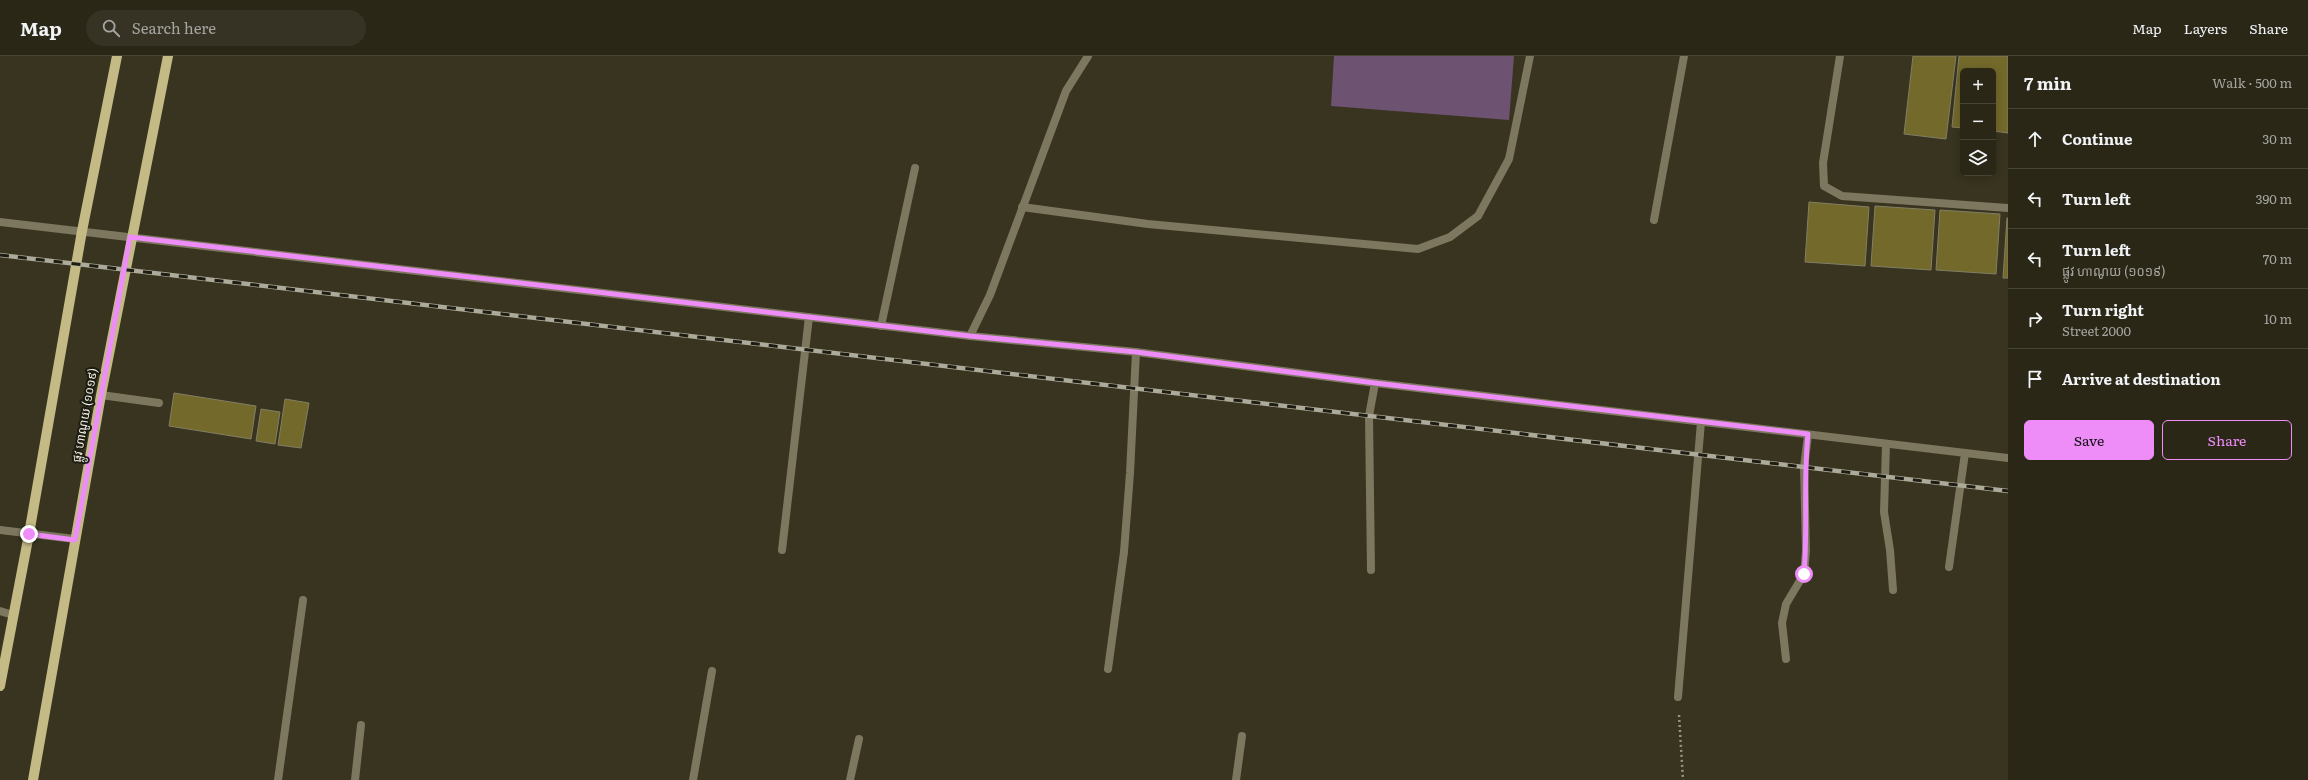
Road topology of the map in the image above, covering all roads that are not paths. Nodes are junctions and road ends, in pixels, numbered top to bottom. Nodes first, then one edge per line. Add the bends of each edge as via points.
1 (117, 56) edge
2 (168, 56) edge
3 (1088, 56) edge
4 (1530, 56) edge
5 (1684, 56) edge
6 (1840, 56) edge
7 (915, 168) dead end
8 (1022, 207) junction
9 (2008, 208) edge
10 (1654, 220) dead end
11 (0, 222) edge
12 (82, 231) junction
13 (130, 237) junction
14 (810, 317) junction
15 (881, 326) junction
16 (970, 336) junction
17 (1136, 352) junction
18 (1375, 383) junction
19 (101, 395) junction
20 (159, 403) dead end
21 (1701, 422) junction
22 (1808, 434) junction
23 (1886, 444) junction
24 (1965, 453) junction
25 (2008, 458) edge
26 (0, 530) edge
27 (29, 534) junction
28 (75, 540) junction
29 (782, 550) dead end
30 (1949, 567) dead end
31 (1371, 570) dead end
32 (1893, 590) dead end
33 (303, 600) dead end
34 (0, 611) edge
35 (13, 615) junction
36 (1786, 659) dead end
37 (1108, 669) dead end
38 (712, 670) dead end
39 (0, 686) edge
40 (1678, 697) road end
41 (361, 725) dead end
42 (1242, 736) dead end
43 (859, 739) dead end
44 (33, 780) edge
45 (278, 780) edge
46 (354, 780) edge
47 (693, 780) edge
48 (850, 780) edge
49 (1236, 780) edge

1 - 12 main road
2 - 13 main road, ផ្លូវ ហាណូយ (១០១៩)
3 - 8 street via 1066,91
4 - 8 street via 1509,159 1478,216 1450,237 1418,248 1148,224
5 - 10 street
6 - 9 street via 1823,163 1824,186 1842,196
7 - 15 street
8 - 16 street via 990,295
11 - 12 street
12 - 13 street
12 - 27 main road
13 - 14 street
13 - 19 main road, ផ្លូវ ហាណូយ (១០១៩)
14 - 15 street
14 - 29 street
15 - 16 street
16 - 17 street
17 - 18 street
17 - 37 street via 1124,544
18 - 21 street
18 - 31 street via 1369,416
19 - 20 street
19 - 28 main road, ផ្លូវ ហាណូយ (១០១៩)
21 - 22 street
21 - 40 street
22 - 23 street
22 - 36 street via 1804,468 1804,574 1786,604 1782,623
23 - 24 street
23 - 32 street via 1884,512
24 - 25 street
24 - 30 street
26 - 27 street
27 - 28 street
27 - 35 main road
28 - 44 main road, ផ្លូវ ហាណូយ (១០១៩)
33 - 45 street
34 - 35 street
35 - 39 main road
38 - 47 street
41 - 46 street
42 - 49 street
43 - 48 street

